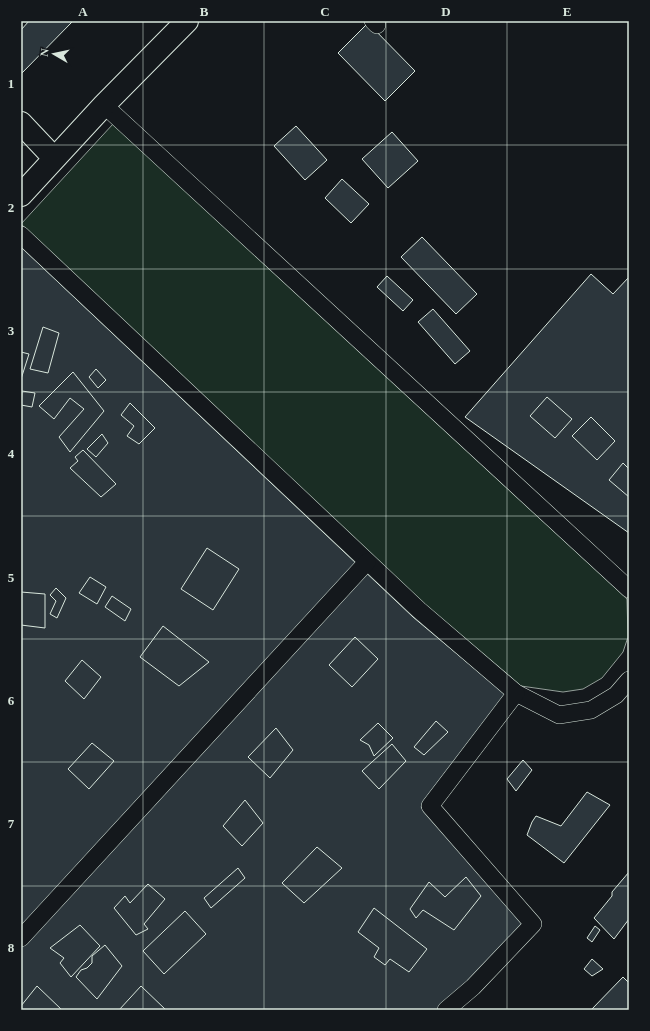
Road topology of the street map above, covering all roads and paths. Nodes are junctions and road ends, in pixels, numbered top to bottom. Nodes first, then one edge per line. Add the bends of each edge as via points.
1 (187, 21) edge
2 (104, 105) junction
3 (21, 123) edge
4 (54, 158) junction
5 (21, 195) edge
6 (21, 235) edge
7 (367, 562) junction
8 (629, 589) edge
9 (629, 680) edge
10 (516, 693) junction
11 (21, 938) edge
12 (446, 1010) edge

1 - 2 main road
2 - 4 main road
2 - 8 street
3 - 4 main road
4 - 5 main road
6 - 7 street
7 - 10 street
7 - 11 street
9 - 10 street via 616,695 591,710 559,715
10 - 12 street via 430,806 533,924 473,987

